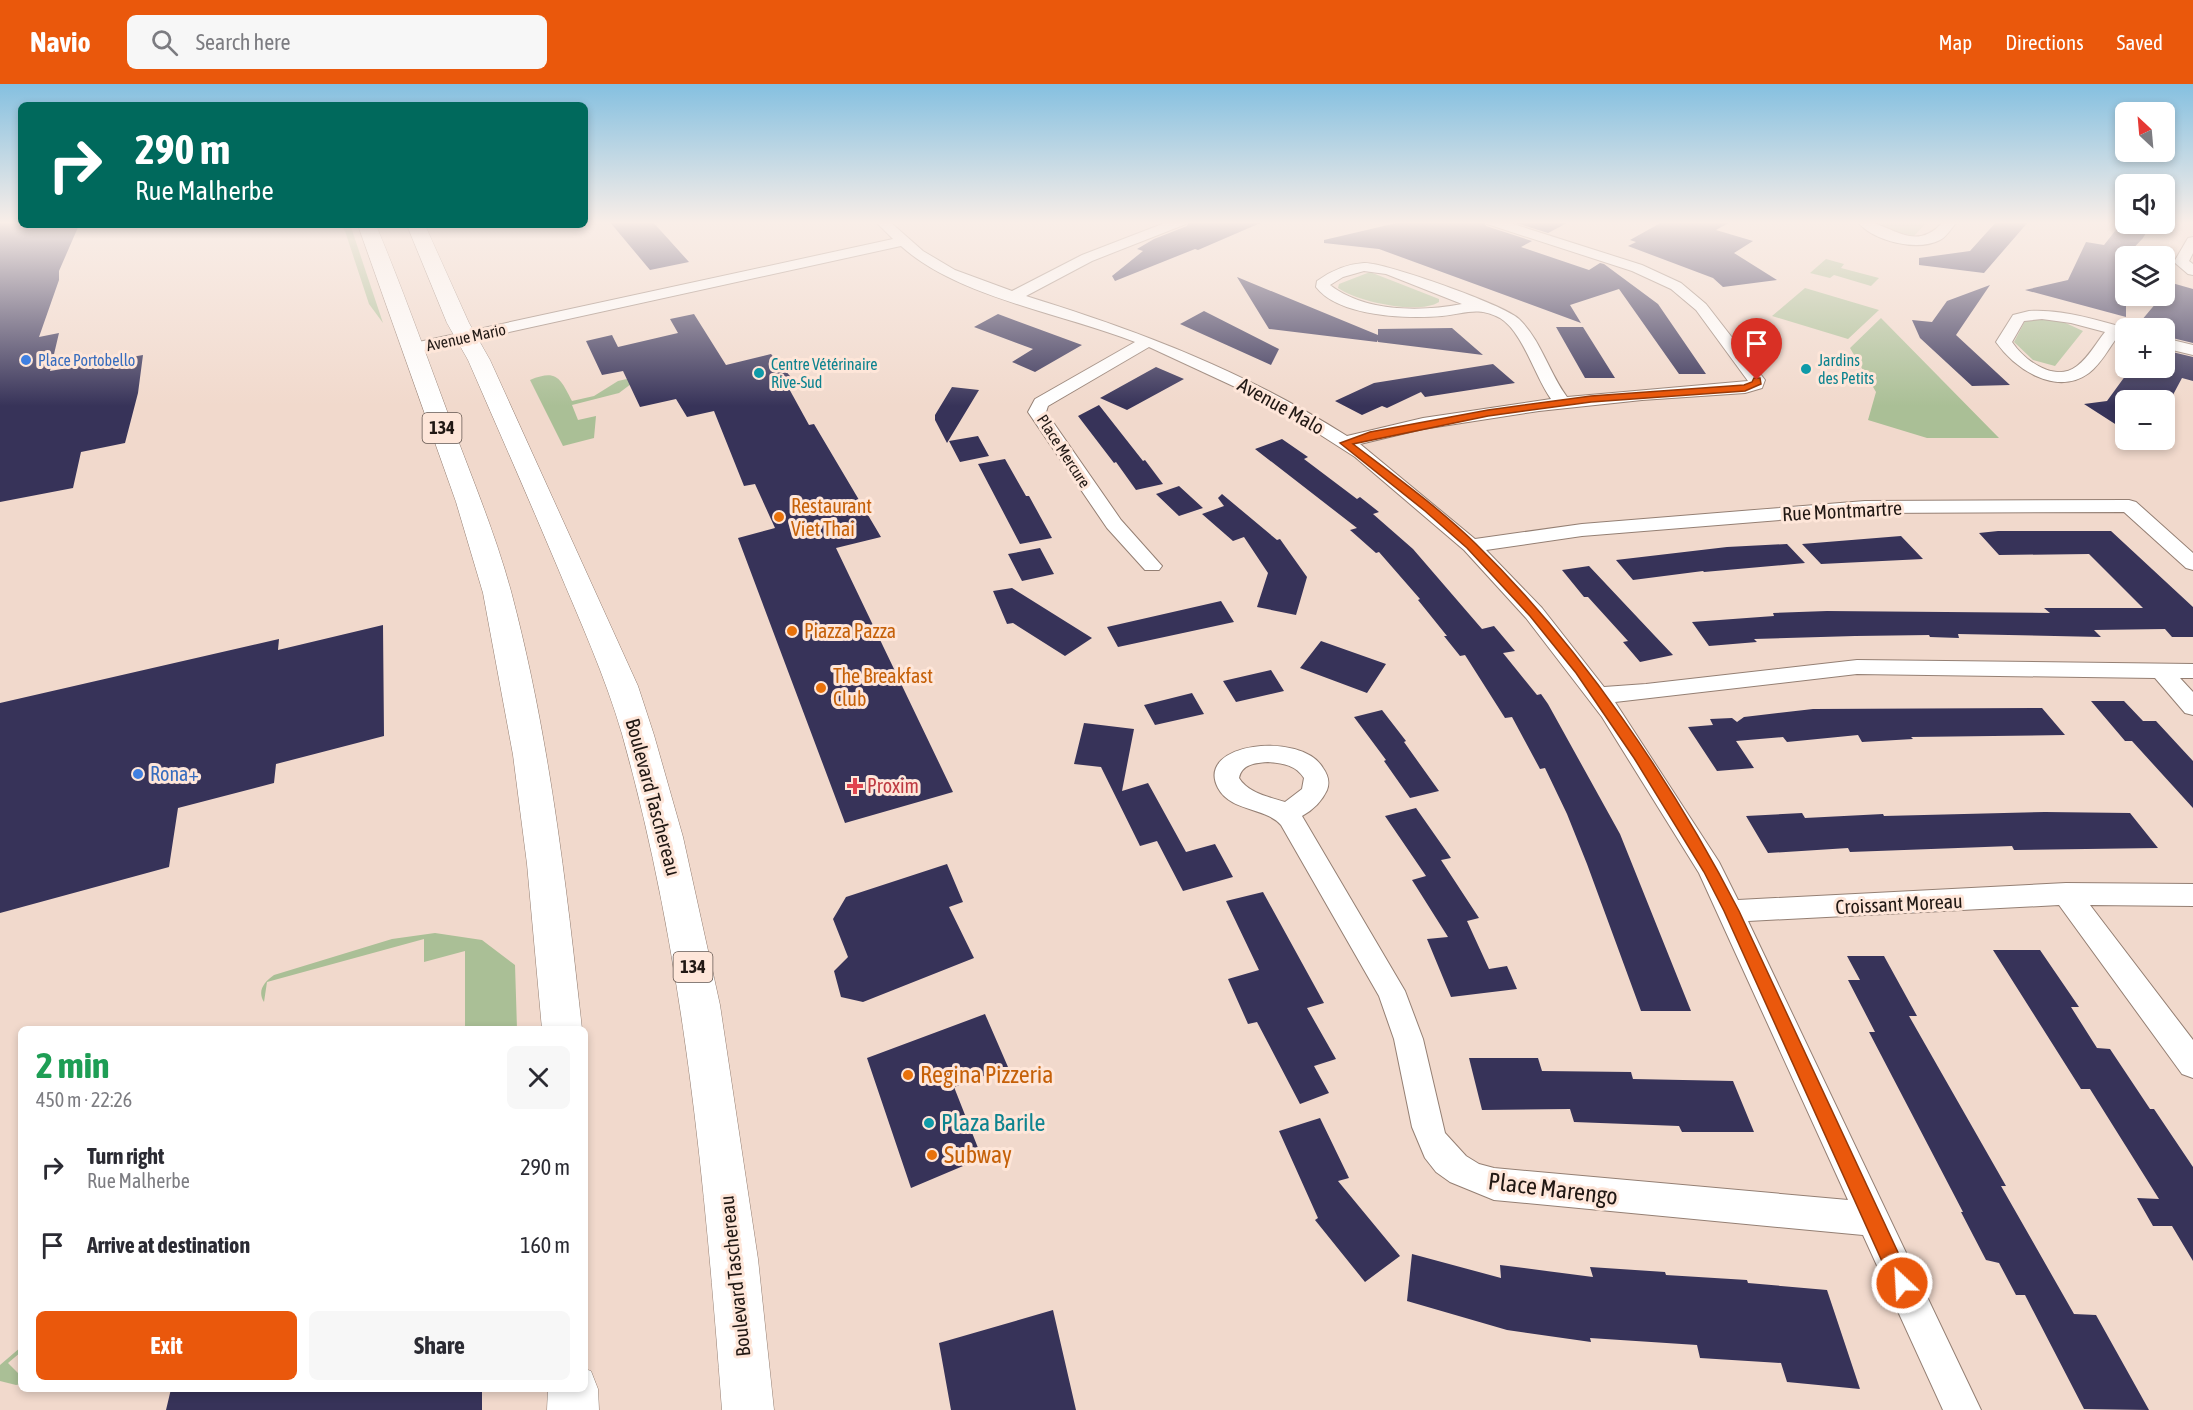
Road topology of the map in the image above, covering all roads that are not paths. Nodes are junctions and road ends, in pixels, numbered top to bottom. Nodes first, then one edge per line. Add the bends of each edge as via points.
1 (389, 283) edge
2 (441, 283) edge
3 (716, 283) edge
4 (977, 283) edge
5 (1039, 283) edge
6 (1325, 283) edge
7 (1419, 283) edge
8 (1669, 283) edge
9 (1014, 296) junction
10 (1477, 304) junction
11 (2120, 331) edge
12 (466, 337) junction
13 (1148, 341) junction
14 (2175, 346) edge
15 (414, 348) junction
16 (2193, 350) edge
17 (1562, 402) junction
18 (1346, 443) junction
19 (1471, 546) junction
20 (2193, 564) edge
21 (1152, 566) dead end
22 (2161, 671) junction
23 (2193, 671) edge
24 (1598, 695) junction
25 (2193, 707) edge
26 (1286, 813) dead end
27 (2066, 894) junction
28 (2193, 895) edge
29 (1732, 911) junction
30 (562, 1026) edge
31 (2193, 1064) edge
32 (1871, 1219) junction
33 (573, 1392) edge
34 (573, 1410) edge
35 (748, 1410) edge
36 (1962, 1410) edge

1 - 15 main road, 134
2 - 12 main road, Boulevard Taschereau / 134
3 - 12 street, Avenue Mario
4 - 9 street, Avenue Malo
5 - 9 street
6 - 10 street via 1323,287 1332,294 1375,311 1447,311
7 - 10 street
8 - 17 street via 1701,307 1757,380 1756,384
9 - 13 street, Avenue Malo
10 - 17 street via 1515,321 1548,386
11 - 11 street via 2037,313 2018,318 2004,342 2027,366 2060,376 2082,370
12 - 15 street, Avenue Mario
12 - 35 main road, Boulevard Taschereau / 134 via 614,663 655,798 700,1005 734,1258
13 - 18 street, Avenue Malo via 1252,388
13 - 21 street, Place Mercure via 1041,403 1037,412 1114,524
14 - 16 street
15 - 30 main road, 134 via 484,547 504,625 534,785
17 - 18 street via 1452,419
18 - 19 street, Avenue Malo
19 - 20 street, Rue Montmartre via 1582,530 1865,507 2129,506
19 - 24 street, Avenue Malo via 1534,613
22 - 23 street
22 - 24 street via 1857,667
22 - 25 street
24 - 29 street, Avenue Malo via 1639,754
26 - 32 street, Place Marengo via 1402,1015 1429,1132 1452,1166 1472,1178 1494,1184
27 - 28 street, Croissant Moreau
27 - 29 street, Croissant Moreau
27 - 31 street
29 - 32 street, Avenue Malo
32 - 36 street, Avenue Malo
33 - 34 main road

